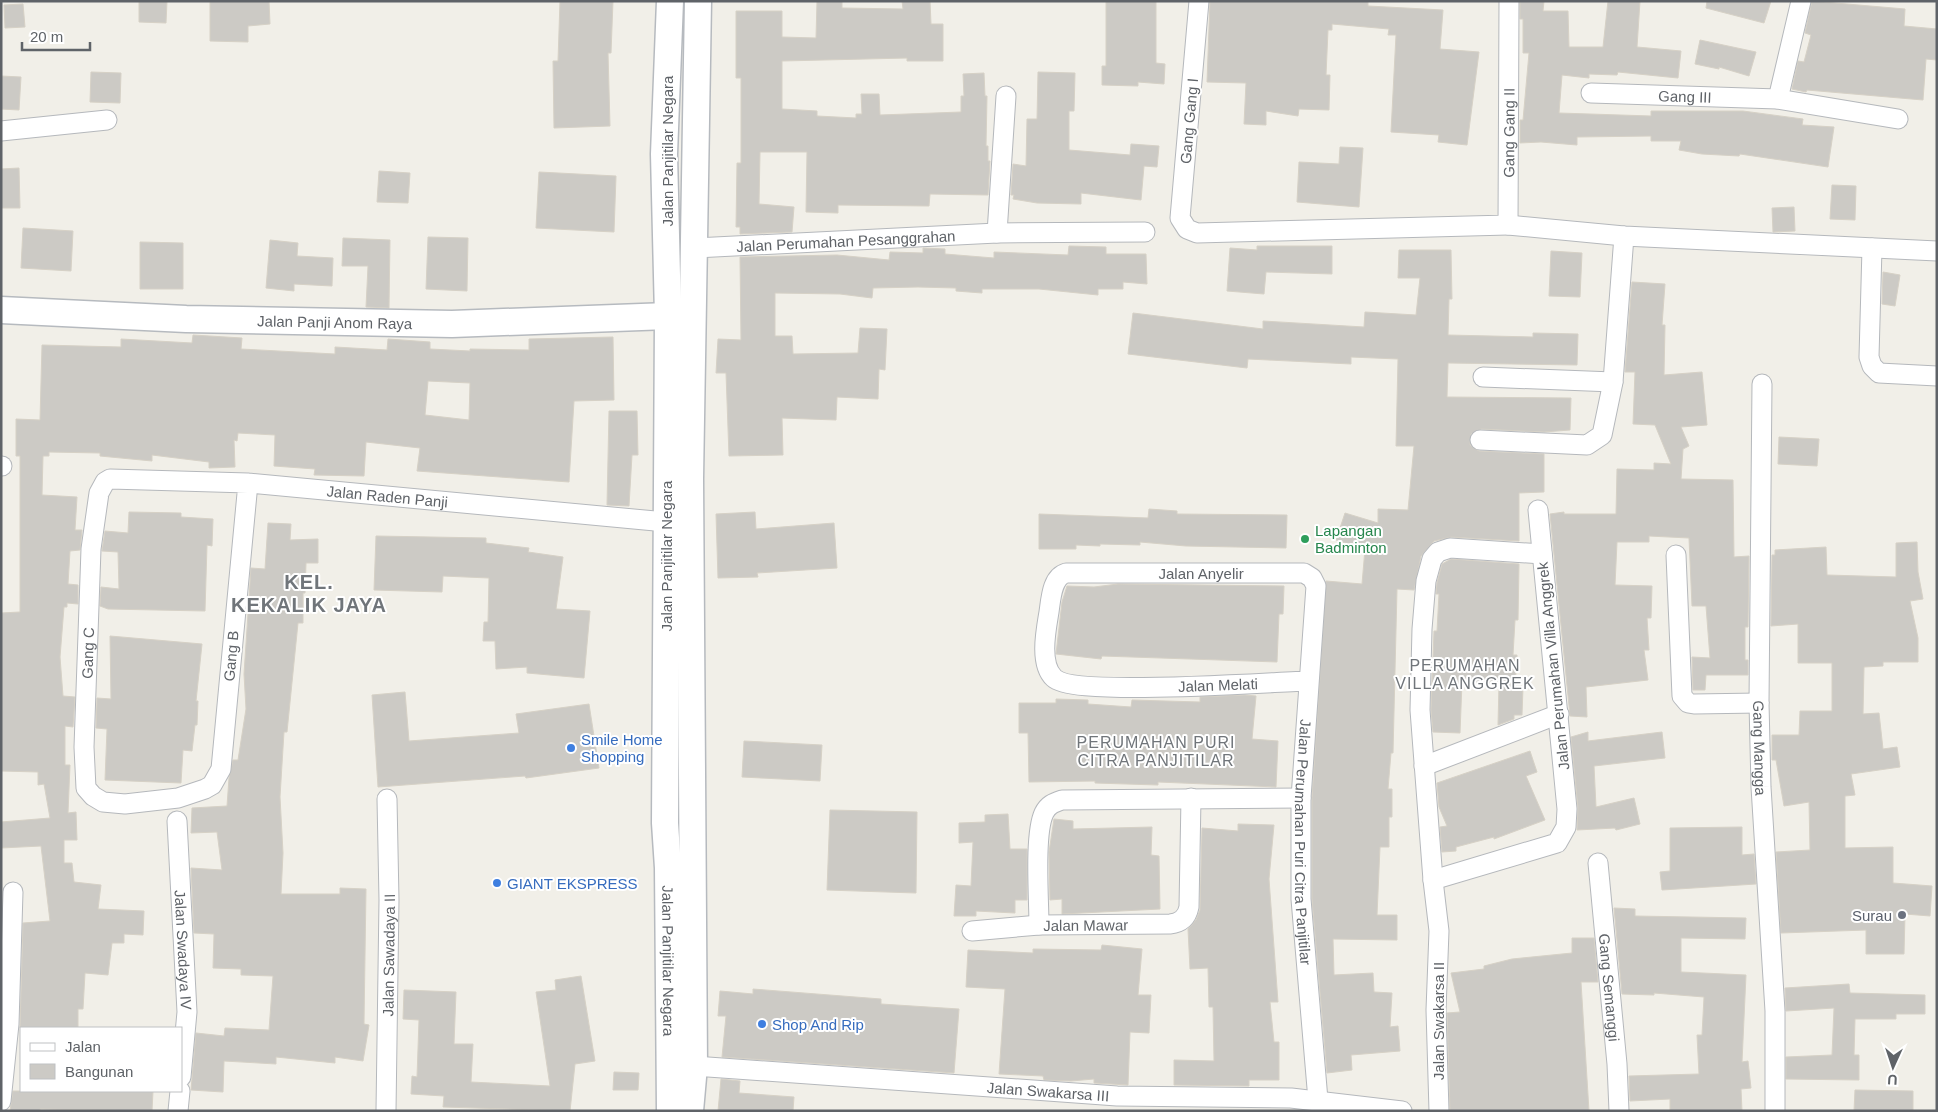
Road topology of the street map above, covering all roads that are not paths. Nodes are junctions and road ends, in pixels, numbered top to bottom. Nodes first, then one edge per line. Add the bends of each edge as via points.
1 (670, 1) edge
2 (698, 1) edge
3 (1199, 1) edge
4 (1510, 1) edge
5 (1800, 1) edge
6 (1591, 93) dead end
7 (1006, 96) dead end
8 (1778, 100) junction
9 (1898, 119) dead end
10 (107, 120) dead end
11 (1, 131) edge
12 (1508, 225) junction
13 (1145, 232) dead end
14 (997, 233) junction
15 (1624, 236) junction
16 (695, 248) junction
17 (1872, 248) junction
18 (1937, 250) edge
19 (1, 310) edge
20 (668, 316) junction
21 (1937, 376) edge
22 (1483, 377) dead end
23 (1613, 382) junction
24 (1762, 384) dead end
25 (1480, 440) dead end
26 (110, 479) joint
27 (248, 483) junction
28 (1538, 510) dead end
29 (666, 522) junction
30 (1542, 554) junction
31 (1676, 555) dead end
32 (1316, 586) joint
33 (1308, 681) junction
34 (1128, 688) joint
35 (678, 690) junction
36 (1759, 703) junction
37 (1559, 714) junction
38 (1424, 766) junction
39 (221, 769) joint
40 (1191, 798) junction
41 (1301, 798) junction
42 (386, 799) dead end
43 (177, 821) dead end
44 (1598, 863) dead end
45 (1432, 880) junction
46 (13, 892) dead end
47 (1039, 926) junction
48 (972, 931) dead end
49 (1439, 931) joint
50 (182, 1064) edge
51 (694, 1066) junction
52 (180, 1092) edge
53 (1318, 1100) junction
54 (1, 1101) edge
55 (1117, 1103) edge
56 (178, 1111) edge
57 (386, 1111) edge
58 (670, 1111) edge
59 (690, 1111) edge
60 (1402, 1111) edge
61 (1440, 1111) edge
62 (1619, 1111) edge
63 (1775, 1111) edge

1 - 20 main road, Jalan Panjitilar Negara via 664,154
2 - 16 main road
3 - 12 street, Gang Gang I via 1180,218 1187,229 1197,233
4 - 12 street, Gang Gang II
5 - 8 street
6 - 8 street, Gang III
7 - 14 street
8 - 9 street, Gang III
10 - 11 street
12 - 15 street
13 - 14 street, Jalan Perumahan Pesanggrahan
14 - 16 street, Jalan Perumahan Pesanggrahan
15 - 17 street
15 - 23 street
16 - 35 main road via 690,479
17 - 18 street
17 - 21 street via 1869,357 1872,366 1879,373
19 - 20 main road, Jalan Panji Anom Raya via 186,319 452,324
20 - 29 main road, Jalan Panjitilar Negara
22 - 23 street
23 - 25 street via 1604,430 1594,443
24 - 36 street, Gang Mangga
26 - 27 street, Jalan Raden Panji
26 - 39 street, Gang C via 104,482 99,493 90,549 84,747 86,788 103,802 125,804 178,798 212,785
27 - 29 street, Jalan Raden Panji
27 - 39 street, Gang B
28 - 30 street
29 - 35 main road, Jalan Panjitilar Negara
30 - 37 street, Jalan Perumahan Villa Anggrek
30 - 38 street, Jalan Perumahan Villa Anggrek via 1450,548 1438,552 1432,559 1426,581 1422,629 1420,710
31 - 36 street via 1682,696 1694,704
32 - 33 street, Jalan Perumahan Puri Citra Panjitilar
32 - 34 street, Jalan Anyelir via 1304,573 1060,575 1056,580 1046,638 1048,670 1056,679 1068,683
33 - 34 street, Jalan Melati
33 - 41 street, Jalan Perumahan Puri Citra Panjitilar
35 - 51 main road
35 - 58 main road, Jalan Panjitilar Negara via 665,823
36 - 63 street, Gang Mangga via 1775,1012
37 - 38 street
37 - 45 street, Jalan Perumahan Villa Anggrek via 1567,809 1562,837 1557,843
38 - 45 street, Jalan Perumahan Villa Anggrek
40 - 41 street, Jalan Mawar
40 - 47 street, Jalan Mawar via 1062,800 1051,803 1043,814 1039,844
40 - 47 street, Jalan Mawar via 1189,907 1182,920 1170,924
41 - 53 street, Jalan Perumahan Puri Citra Panjitilar via 1302,899
42 - 57 street, Jalan Sawadaya II via 389,900
43 - 50 street, Jalan Swadaya IV via 186,1012
44 - 62 street, Gang Semanggi
45 - 49 street, Jalan Perumahan Villa Anggrek
46 - 54 street via 9,1024
47 - 48 street
49 - 61 street, Jalan Swakarsa II via 1436,1010
51 - 55 street, Jalan Swakarsa III
51 - 59 main road
52 - 56 street
53 - 55 street, Jalan Swakarsa III
53 - 60 street, Jalan Swakarsa III

